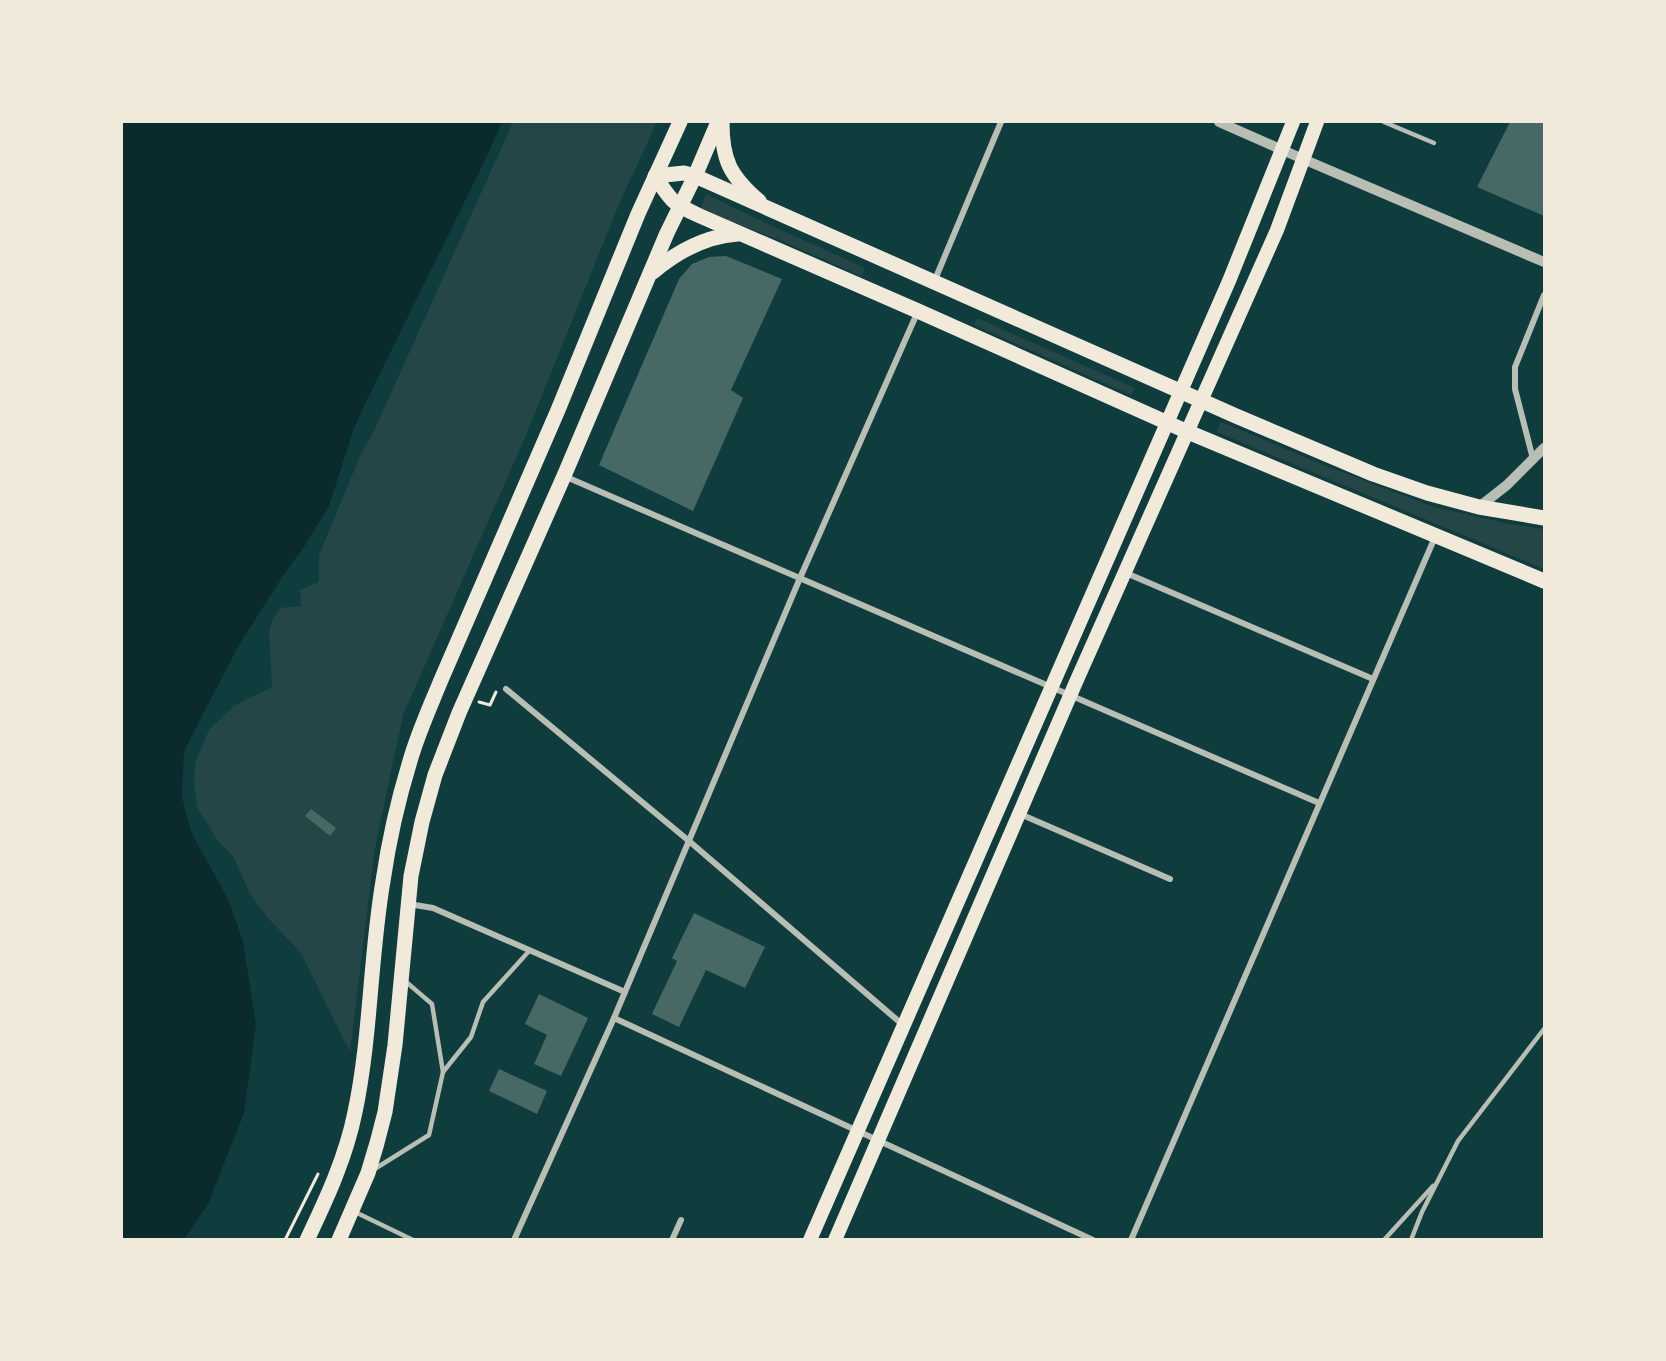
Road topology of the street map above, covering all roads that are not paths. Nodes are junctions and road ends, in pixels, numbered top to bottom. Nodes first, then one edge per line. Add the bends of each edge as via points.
1 (680, 122) edge
2 (720, 122) edge
3 (1001, 122) edge
4 (1219, 122) edge
5 (1293, 122) edge
6 (1317, 122) edge
7 (1384, 122) edge
8 (1434, 143) dead end
9 (1282, 149) junction
10 (1303, 159) junction
11 (655, 176) junction
12 (695, 176) junction
13 (680, 207) junction
14 (776, 213) junction
15 (740, 234) junction
16 (1545, 262) edge
17 (650, 274) junction
18 (934, 283) junction
19 (1545, 294) edge
20 (918, 311) junction
21 (1179, 392) junction
22 (1202, 401) junction
23 (1167, 422) junction
24 (1188, 432) junction
25 (1545, 448) edge
26 (1534, 459) junction
27 (564, 476) junction
28 (1479, 507) junction
29 (1545, 518) edge
30 (1435, 537) junction
31 (1125, 573) junction
32 (800, 578) junction
33 (1545, 581) edge
34 (1373, 679) junction
35 (1052, 687) junction
36 (506, 689) road end
37 (1071, 696) junction
38 (1319, 803) junction
39 (1020, 813) junction
40 (689, 841) junction
41 (1170, 879) dead end
42 (408, 903) junction
43 (530, 950) junction
44 (400, 978) junction
45 (625, 992) junction
46 (614, 1018) junction
47 (903, 1025) junction
48 (1545, 1029) edge
49 (442, 1072) junction
50 (857, 1130) junction
51 (878, 1140) junction
52 (368, 1173) junction
53 (1438, 1180) junction
54 (353, 1211) junction
55 (681, 1220) dead end
56 (307, 1239) edge
57 (339, 1239) edge
58 (413, 1239) edge
59 (514, 1239) edge
60 (672, 1239) edge
61 (810, 1239) edge
62 (835, 1239) edge
63 (1093, 1239) edge
64 (1131, 1239) edge
65 (1384, 1239) edge
66 (1411, 1239) edge

1 - 11 highway
2 - 12 highway
2 - 14 highway via 724,156 731,172
3 - 18 street
4 - 9 street
5 - 9 main road
6 - 10 main road
7 - 8 lane
9 - 10 street
9 - 21 main road
10 - 16 street
10 - 22 main road via 1277,230
11 - 12 highway
11 - 13 highway via 671,201
11 - 56 highway via 410,760 382,883 355,1112 340,1168
12 - 13 highway
12 - 14 highway
13 - 15 highway
13 - 17 highway
14 - 18 highway
15 - 17 highway via 697,243
15 - 20 highway
17 - 27 highway
18 - 21 highway
19 - 26 street via 1515,367 1515,389
20 - 23 highway
20 - 32 street
21 - 22 highway
21 - 23 main road
22 - 24 main road
22 - 28 highway via 1372,474
23 - 24 highway
23 - 35 main road
24 - 30 highway
24 - 31 main road
25 - 26 street
26 - 28 street
27 - 32 street
27 - 42 highway via 445,747 417,843
28 - 29 highway
30 - 33 highway
30 - 34 street
31 - 34 street
31 - 37 main road
32 - 35 street
32 - 40 street
34 - 38 street
35 - 37 street
35 - 47 main road
36 - 40 street
37 - 38 street
37 - 39 main road
38 - 64 street
39 - 41 street
39 - 51 main road
40 - 45 street
40 - 47 street
42 - 43 street via 433,908
42 - 44 highway
43 - 45 street
43 - 49 lane via 483,1002 471,1036
44 - 49 lane via 432,1004
44 - 52 highway via 388,1096
45 - 46 street
46 - 50 street
46 - 59 street
47 - 50 main road
48 - 53 lane via 1458,1141
49 - 52 lane via 429,1135
50 - 51 street
50 - 61 main road
51 - 62 main road
51 - 63 street
52 - 54 highway
53 - 65 lane
53 - 66 lane
54 - 57 highway
54 - 58 lane
55 - 60 street

